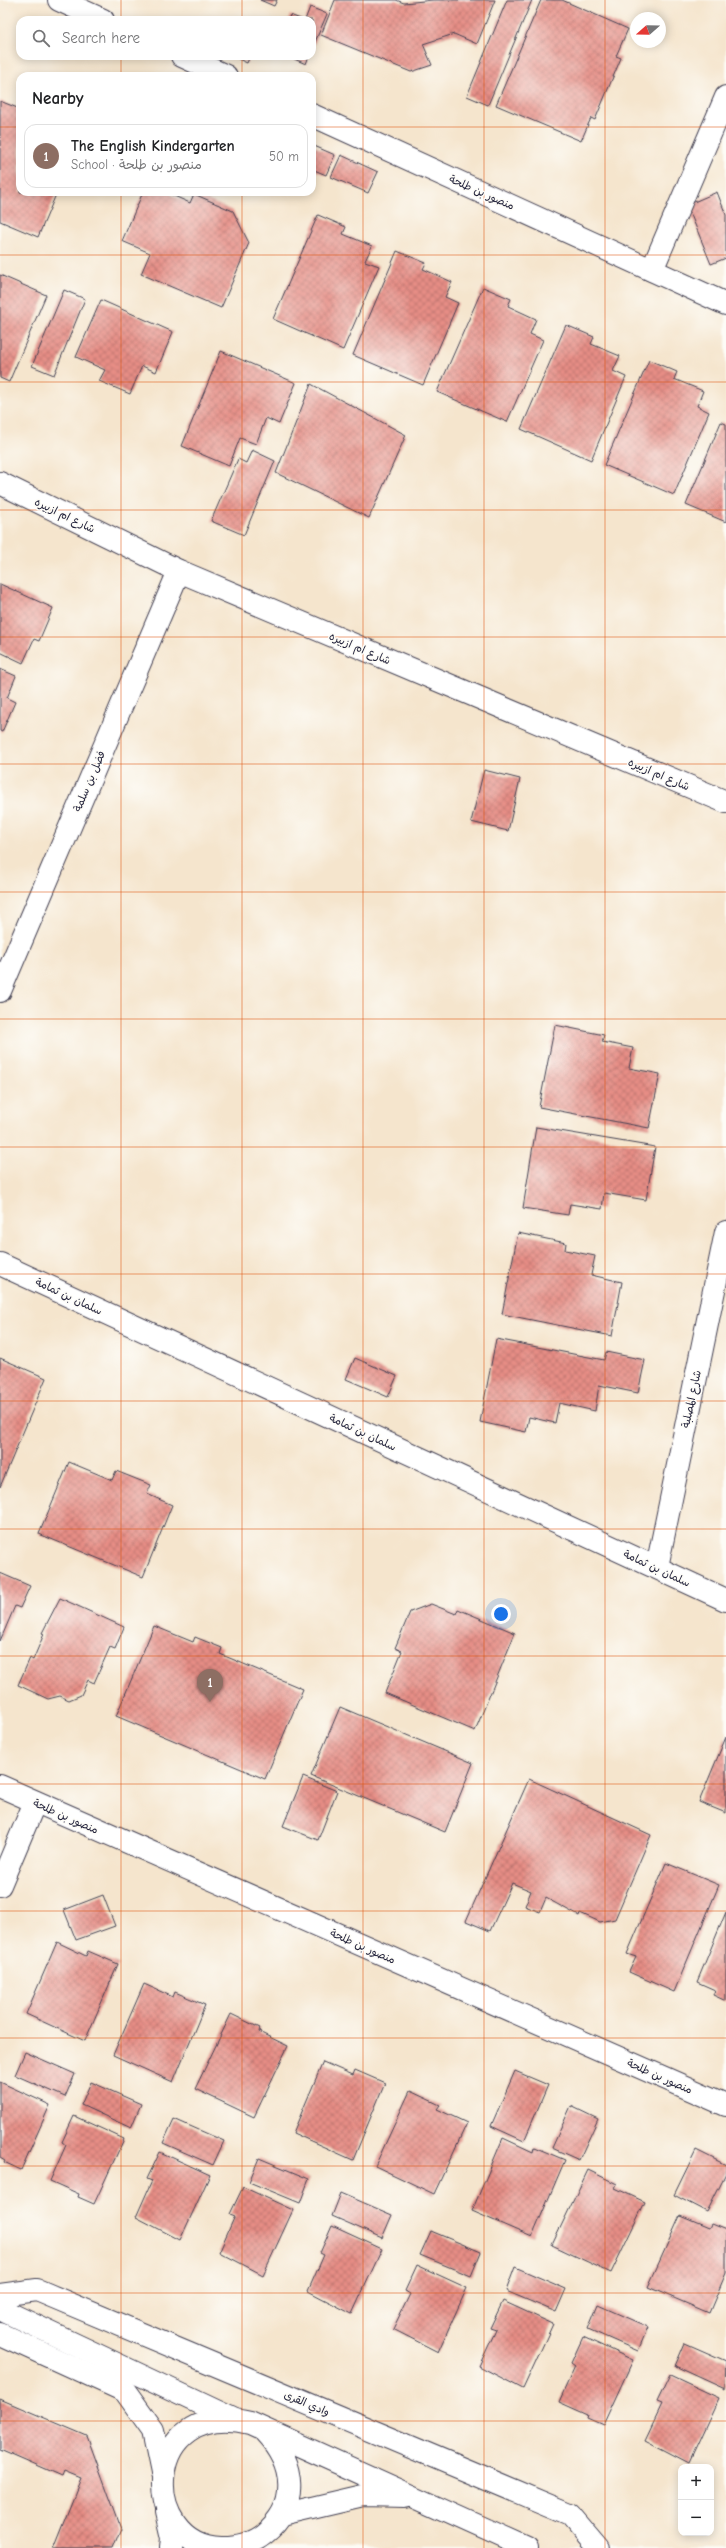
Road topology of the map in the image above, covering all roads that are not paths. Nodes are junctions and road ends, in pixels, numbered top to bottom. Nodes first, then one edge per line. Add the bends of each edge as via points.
1 (59, 0) edge
2 (94, 16) edge
3 (191, 60) edge
4 (217, 72) edge
5 (726, 98) edge
6 (316, 117) edge
7 (652, 270) junction
8 (726, 304) edge
9 (0, 483) edge
10 (179, 571) junction
11 (726, 802) edge
12 (0, 991) edge
13 (726, 1232) edge
14 (0, 1264) edge
15 (657, 1567) junction
16 (726, 1600) edge
17 (0, 1786) edge
18 (35, 1802) junction
19 (0, 1885) edge
20 (726, 2104) edge
21 (0, 2295) edge
22 (0, 2309) edge
23 (0, 2334) edge
24 (233, 2419) junction
25 (265, 2432) junction
26 (162, 2473) junction
27 (413, 2497) junction
28 (166, 2505) junction
29 (282, 2515) junction
30 (245, 2546) edge
31 (172, 2548) edge
32 (527, 2548) edge
33 (600, 2548) edge

1 - 2 street
3 - 4 street
5 - 7 street
6 - 7 street, منصور بن طلحة
7 - 8 street, منصور بن طلحة
9 - 10 street, شارع ام ازبيره
10 - 11 street, شارع ام ازبيره
10 - 12 street, فضل بن سلمة
13 - 15 street, شارع المصلبة
14 - 15 street, سلمان بن ثمامة
15 - 16 street, سلمان بن ثمامة
17 - 18 street, منصور بن طلحة
18 - 19 street
18 - 20 street, منصور بن طلحة
21 - 33 street, وادي القرى via 37,2290 563,2511 570,2514
22 - 24 street
23 - 26 street via 125,2391 153,2430
24 - 25 street via 250,2423
24 - 26 street via 206,2422 186,2432 175,2443
25 - 27 street
25 - 29 street via 278,2446 286,2462 290,2479 288,2498
26 - 28 street
27 - 29 street via 363,2496
27 - 32 street
28 - 30 street via 173,2520 199,2541 214,2547
28 - 31 street via 173,2538
29 - 30 street via 273,2527

